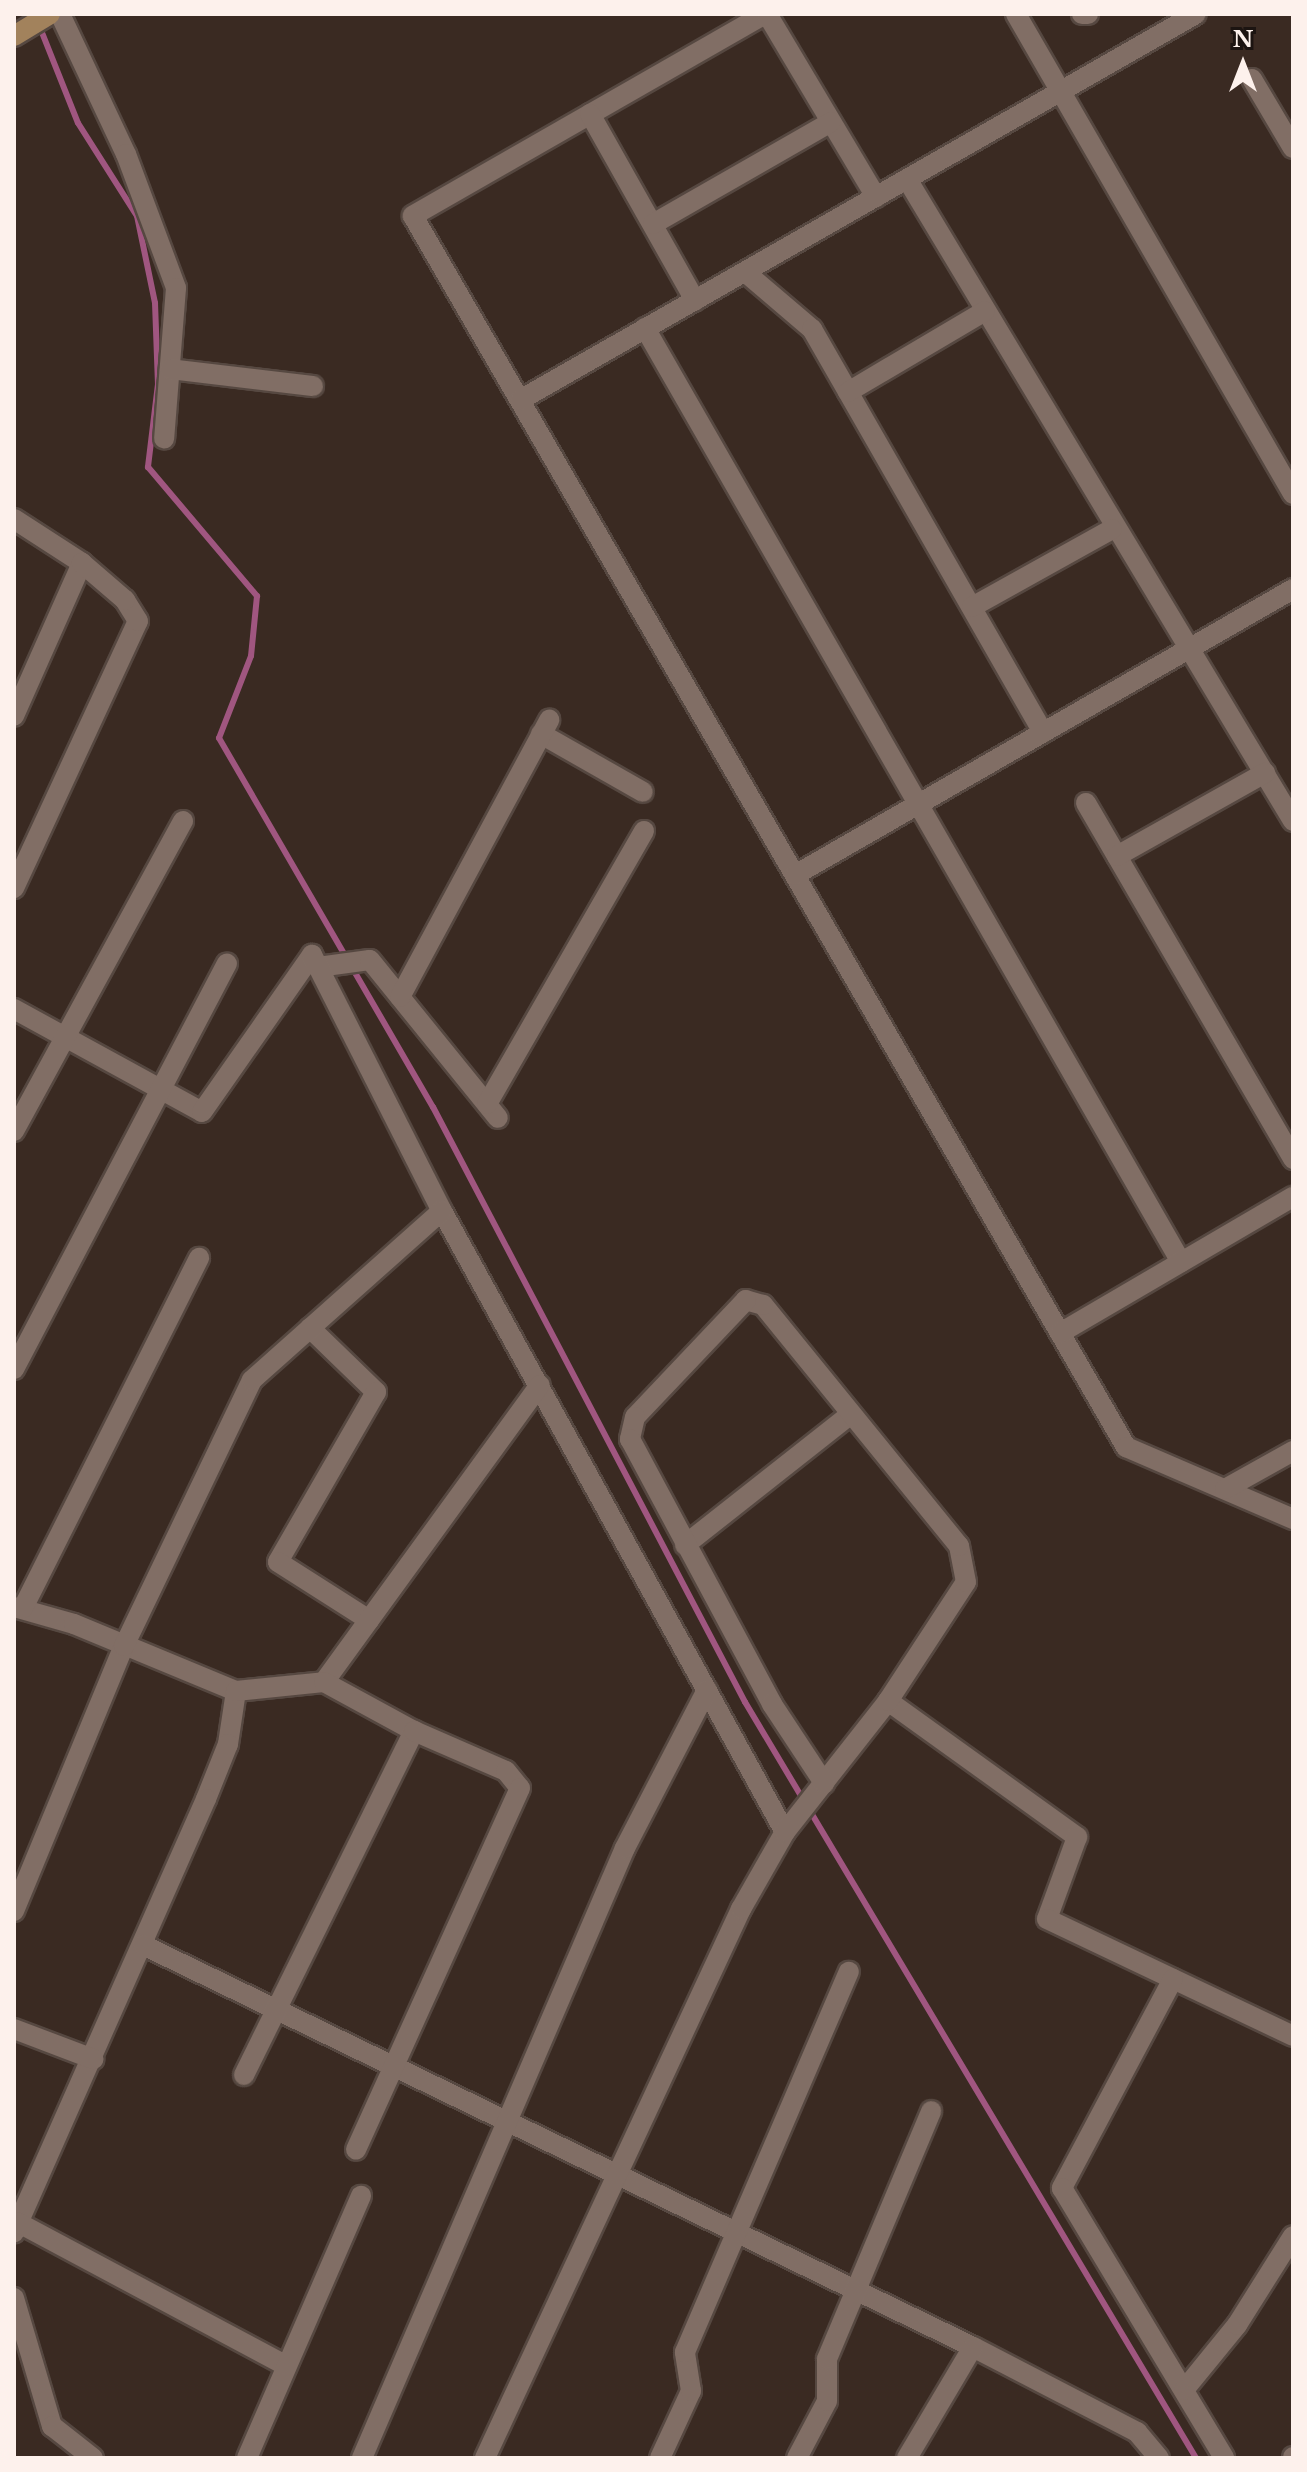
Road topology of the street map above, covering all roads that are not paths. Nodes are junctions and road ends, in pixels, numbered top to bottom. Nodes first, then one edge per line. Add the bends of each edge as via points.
1 (50, 14) edge
2 (60, 14) edge
3 (766, 14) edge
4 (1016, 14) edge
5 (1082, 14) edge
6 (1088, 14) edge
7 (1196, 14) edge
8 (18, 35) edge
9 (1252, 79) dead end
10 (1061, 91) junction
11 (590, 114) junction
12 (831, 122) junction
13 (1291, 140) edge
14 (907, 179) junction
15 (876, 197) junction
16 (653, 224) junction
17 (745, 272) junction
18 (695, 300) junction
19 (985, 311) junction
20 (645, 328) junction
21 (170, 369) junction
22 (313, 386) dead end
23 (848, 392) junction
24 (520, 400) junction
25 (164, 439) dead end
26 (1293, 494) edge
27 (14, 519) edge
28 (1112, 529) junction
29 (82, 563) junction
30 (1293, 589) edge
31 (972, 607) junction
32 (1192, 647) junction
33 (14, 716) edge
34 (1043, 732) junction
35 (1265, 773) junction
36 (643, 792) dead end
37 (1086, 803) dead end
38 (919, 804) junction
39 (183, 821) dead end
40 (1293, 821) edge
41 (644, 831) dead end
42 (1117, 856) junction
43 (795, 875) junction
44 (14, 888) edge
45 (227, 964) dead end
46 (318, 967) junction
47 (400, 997) junction
48 (14, 1009) edge
49 (63, 1035) junction
50 (158, 1085) junction
51 (14, 1131) edge
52 (1293, 1159) edge
53 (1293, 1197) edge
54 (442, 1211) junction
55 (199, 1258) dead end
56 (1181, 1262) junction
57 (310, 1328) junction
58 (1060, 1333) junction
59 (14, 1369) edge
60 (540, 1385) junction
61 (851, 1414) junction
62 (1293, 1451) edge
63 (1225, 1489) junction
64 (1293, 1519) edge
65 (685, 1545) junction
66 (18, 1608) edge
67 (369, 1620) junction
68 (124, 1646) junction
69 (324, 1682) junction
70 (707, 1690) junction
71 (236, 1691) junction
72 (888, 1701) junction
73 (414, 1731) junction
74 (819, 1789) junction
75 (792, 1824) junction
76 (14, 1911) edge
77 (143, 1945) junction
78 (849, 1972) dead end
79 (1173, 1979) junction
80 (277, 2009) junction
81 (14, 2029) edge
82 (1293, 2036) edge
83 (93, 2059) junction
84 (394, 2066) junction
85 (244, 2075) dead end
86 (931, 2111) dead end
87 (504, 2119) junction
88 (356, 2150) dead end
89 (619, 2175) junction
90 (361, 2196) dead end
91 (16, 2227) edge
92 (738, 2232) junction
93 (1293, 2236) edge
94 (855, 2290) junction
95 (14, 2298) edge
96 (973, 2347) junction
97 (285, 2365) junction
98 (1184, 2390) junction
99 (93, 2458) edge
100 (247, 2458) edge
101 (362, 2458) edge
102 (485, 2458) edge
103 (660, 2458) edge
104 (797, 2458) edge
105 (907, 2458) edge
106 (1159, 2458) edge
107 (1224, 2458) edge

1 - 8 street
2 - 21 street via 126,154 176,288
3 - 11 street
3 - 12 street
4 - 10 street
5 - 6 street
7 - 10 street
9 - 13 street
10 - 14 street
10 - 26 street
11 - 16 street
11 - 24 street via 413,216
12 - 15 street
12 - 16 street
14 - 15 street
14 - 19 street
15 - 17 street
16 - 18 street
17 - 18 street
17 - 23 street via 812,329
18 - 20 street
19 - 23 street
19 - 28 street
20 - 24 street
20 - 38 street
21 - 22 street
21 - 25 street
23 - 31 street
24 - 43 street
27 - 29 street
28 - 31 street
28 - 32 street
29 - 33 street
29 - 44 street via 125,600 138,621
30 - 32 street
31 - 34 street
32 - 34 street
32 - 35 street
34 - 38 street
35 - 40 street
35 - 42 street
36 - 47 street via 545,727
37 - 42 street
38 - 43 street
38 - 56 street
39 - 49 street
41 - 47 street via 492,1111
42 - 52 street
43 - 58 street
45 - 50 street
46 - 47 street via 370,960
46 - 50 street via 312,955 202,1112
46 - 54 street
48 - 49 street
49 - 50 street
49 - 51 street
50 - 59 street
53 - 56 street
54 - 57 street
54 - 60 street
55 - 66 street
56 - 58 street
57 - 67 street via 376,1392 278,1562
57 - 68 street via 252,1380
58 - 63 street via 1126,1447
60 - 67 street
60 - 70 street
61 - 65 street
61 - 65 street via 763,1305 746,1300 631,1425 630,1439
61 - 72 street via 968,1562 966,1582
62 - 63 street
63 - 64 street
65 - 74 street
66 - 68 street
67 - 69 street
68 - 71 street
68 - 76 street
69 - 71 street
69 - 73 street
70 - 75 street
70 - 87 street via 625,1848
71 - 77 street via 228,1744
72 - 74 street
72 - 79 street via 1077,1837 1047,1919
73 - 80 street
73 - 84 street via 506,1771 520,1788
74 - 75 street
75 - 89 street via 741,1909
77 - 80 street
77 - 83 street
78 - 92 street
79 - 82 street
79 - 98 street via 1062,2188
80 - 84 street
80 - 85 street
81 - 83 street
83 - 91 street
84 - 87 street
84 - 88 street
86 - 94 street
87 - 89 street
87 - 101 street
89 - 92 street
89 - 102 street
90 - 97 street
91 - 97 street
92 - 94 street
92 - 103 street via 685,2352 691,2391
93 - 98 street via 1237,2325
94 - 96 street
94 - 104 street via 827,2359 827,2401
95 - 99 street via 52,2426
96 - 105 street
96 - 106 street via 1137,2432
97 - 100 street
98 - 107 street

